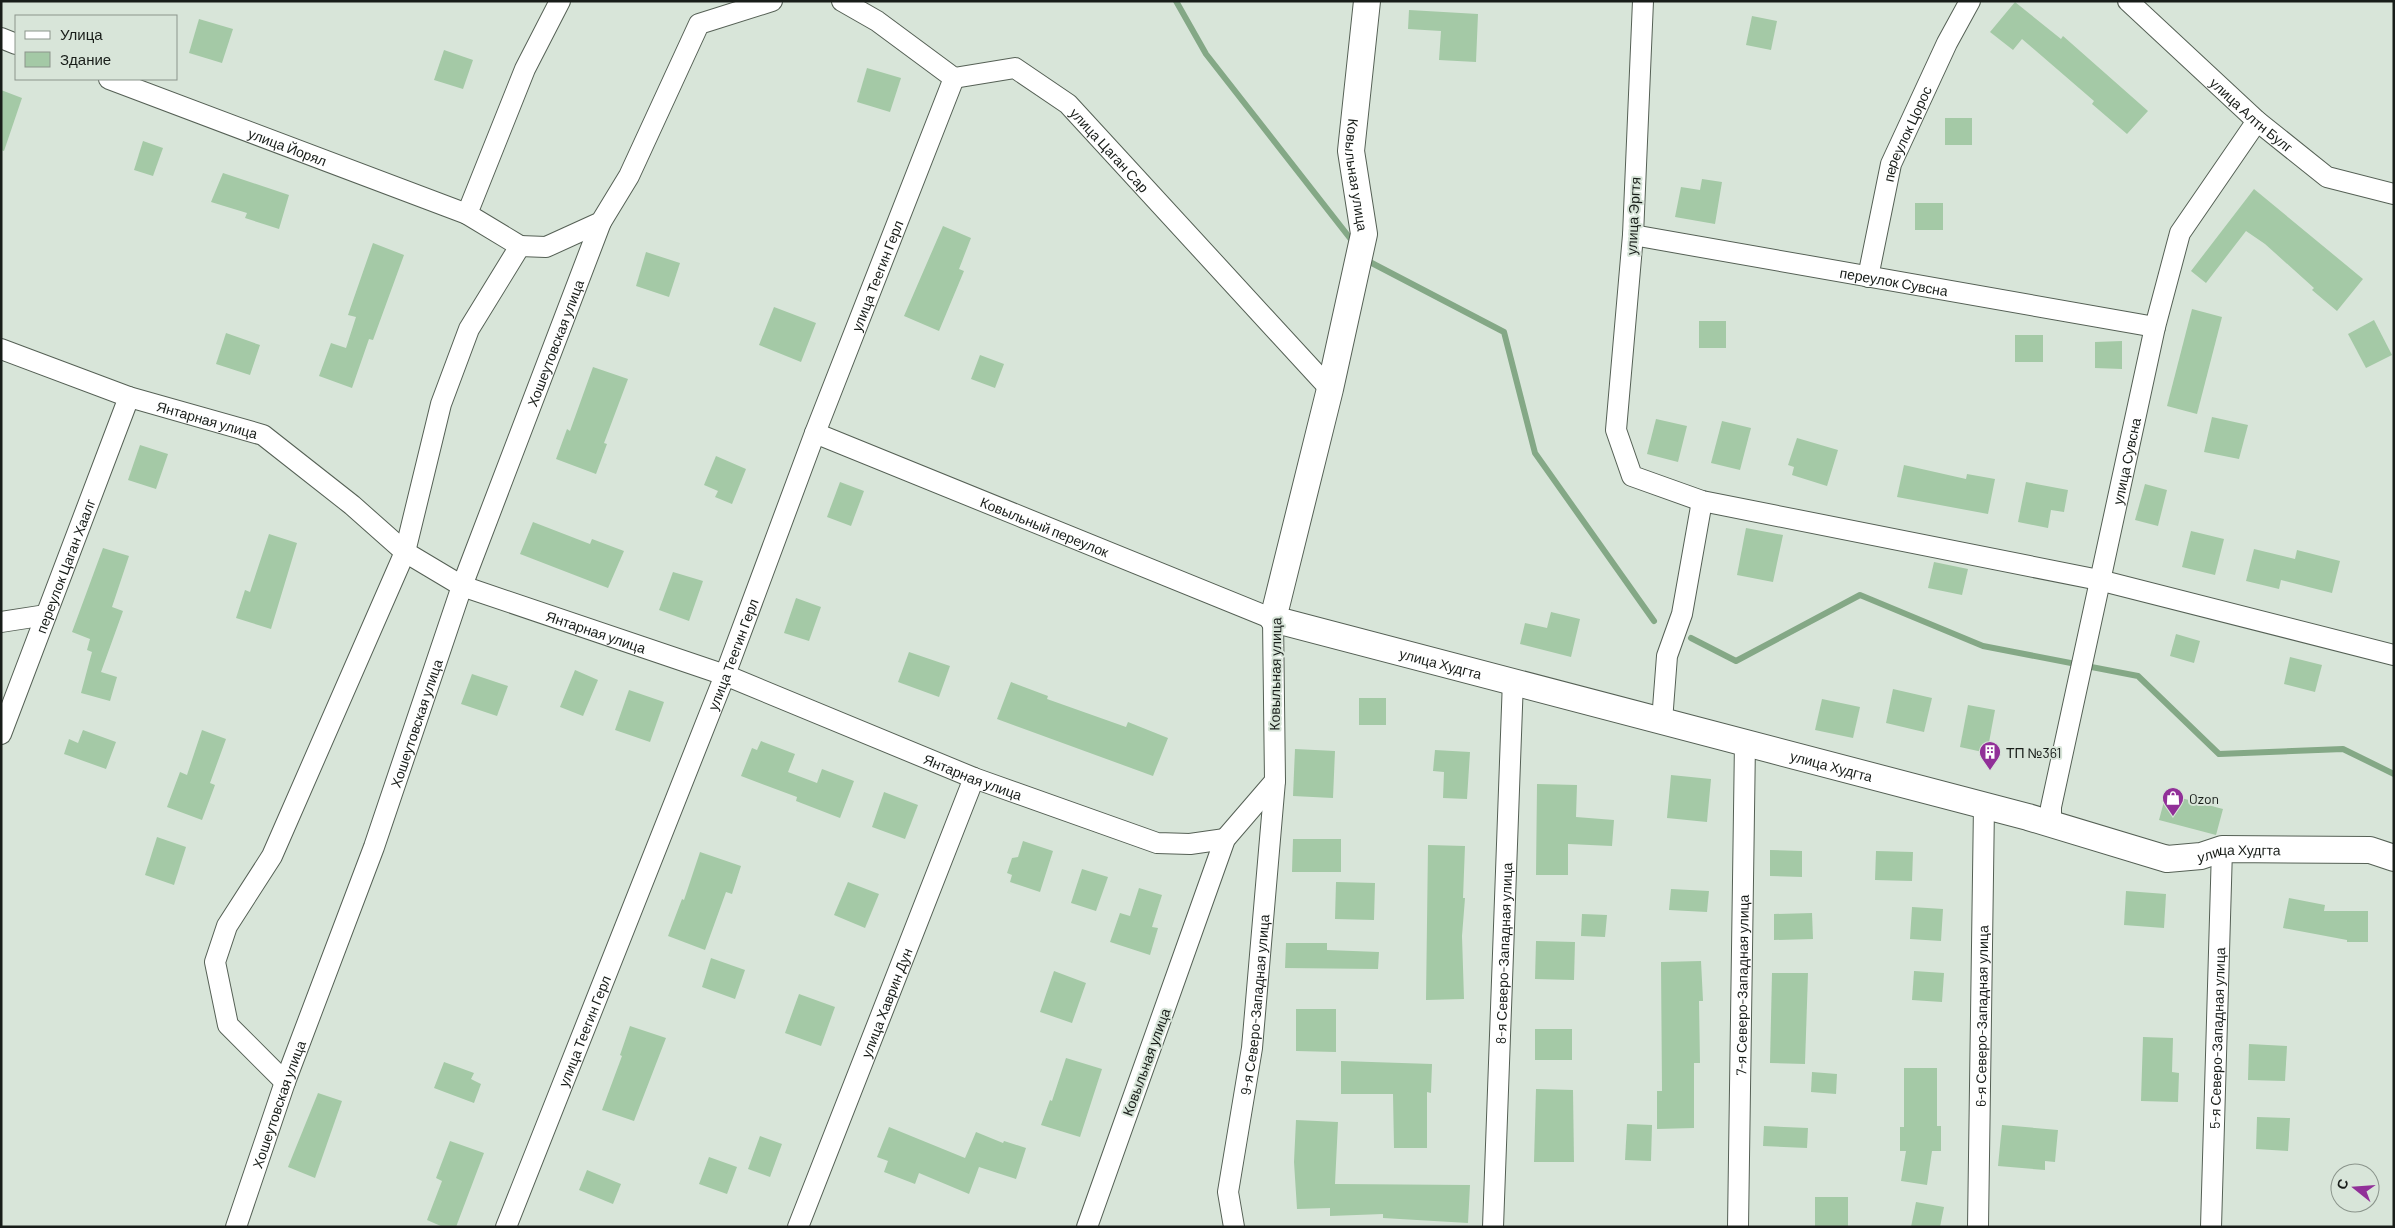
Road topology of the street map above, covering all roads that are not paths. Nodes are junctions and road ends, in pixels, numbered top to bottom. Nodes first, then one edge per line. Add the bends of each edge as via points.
1 (560, 1) edge
2 (772, 1) edge
3 (842, 1) edge
4 (1367, 1) edge
5 (1643, 1) edge
6 (1970, 1) edge
7 (2128, 1) edge
8 (1, 38) edge
9 (15, 44) edge
10 (954, 78) junction
11 (112, 80) edge
12 (2257, 121) junction
13 (2394, 194) edge
14 (467, 214) junction
15 (601, 222) junction
16 (1633, 235) junction
17 (520, 246) junction
18 (1868, 277) junction
19 (2155, 327) junction
20 (1, 348) edge
21 (1330, 389) junction
22 (129, 397) junction
23 (815, 433) junction
24 (1702, 501) junction
25 (405, 552) junction
26 (2099, 580) junction
27 (462, 586) junction
28 (46, 615) junction
29 (1273, 619) junction
30 (1, 622) edge
31 (2394, 655) edge
32 (725, 675) junction
33 (1513, 680) junction
34 (1662, 721) junction
35 (1, 734) edge
36 (1745, 742) junction
37 (974, 778) junction
38 (1274, 781) junction
39 (1984, 805) junction
40 (2052, 824) junction
41 (1225, 839) junction
42 (2222, 849) junction
43 (2394, 858) edge
44 (284, 1082) junction
45 (236, 1227) edge
46 (506, 1227) edge
47 (798, 1227) edge
48 (1087, 1227) edge
49 (1234, 1227) edge
50 (1493, 1227) edge
51 (1738, 1227) edge
52 (1978, 1227) edge
53 (2211, 1227) edge

1 - 14 street via 525,69
2 - 15 street, Хошеутовская улица via 699,24 629,176
3 - 10 street via 877,21
4 - 21 street, Ковыльная улица via 1351,151 1364,234
5 - 16 street, улица Эргтя
6 - 18 street, переулок Цорос via 1891,164
7 - 12 street, улица Алтн Булг
8 - 9 street
10 - 21 street, улица Цаган Сар via 1015,68 1068,104
10 - 23 street, улица Теегин Герл
11 - 14 street, улица Йорял
12 - 13 street, улица Алтн Булг via 2327,177
12 - 19 street, улица Сувсна via 2180,233
14 - 17 street, улица Йорял
15 - 17 street via 546,247
15 - 27 street, Хошеутовская улица
16 - 18 street, переулок Сувсна
16 - 24 street, улица Эргтя via 1616,430 1632,476
17 - 25 street via 469,329 441,404
18 - 19 street, переулок Сувсна
19 - 26 street, улица Сувсна
20 - 22 street, Янтарная улица
21 - 29 street, Ковыльная улица
22 - 25 street, Янтарная улица via 263,435 352,505
22 - 28 street, переулок Цаган Хаалг
23 - 29 street, Ковыльный переулок
23 - 32 street, улица Теегин Герл
24 - 26 street
24 - 34 street via 1682,614 1667,656
25 - 27 street, Янтарная улица
25 - 44 street via 272,856 227,926 215,962 228,1025
26 - 31 street
26 - 40 street, улица Сувсна via 2051,806
27 - 32 street, Янтарная улица
27 - 44 street, Хошеутовская улица via 374,847
28 - 30 street
28 - 35 street, переулок Цаган Хаалг
29 - 33 street, улица Худгта
29 - 38 street, Ковыльная улица
32 - 37 street, Янтарная улица
32 - 46 street, улица Теегин Герл
33 - 34 street, улица Худгта
33 - 50 street, 8-я Северо-Западная улица
34 - 36 street, улица Худгта
36 - 39 street, улица Худгта
36 - 51 street, 7-я Северо-Западная улица
37 - 41 street, Янтарная улица via 1157,843 1190,844
37 - 47 street, улица Хаврин Дун
38 - 41 street, Ковыльная улица
38 - 49 street, 9-я Северо-Западная улица via 1252,1048 1228,1192
39 - 40 street, улица Худгта
39 - 52 street, 6-я Северо-Западная улица
40 - 42 street, улица Худгта via 2167,858 2201,856
41 - 48 street, Ковыльная улица
42 - 43 street, улица Худгта via 2370,850
42 - 53 street, 5-я Северо-Западная улица
44 - 45 street, Хошеутовская улица

